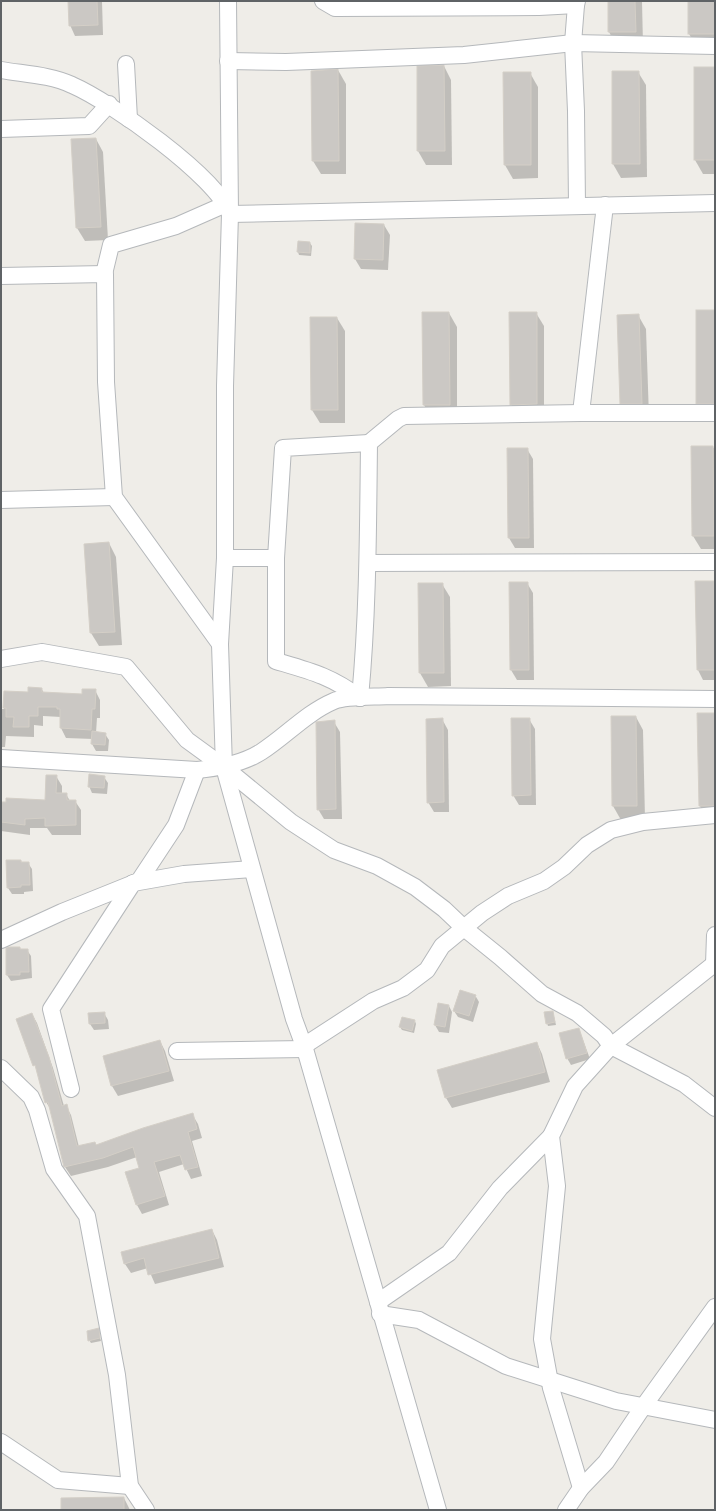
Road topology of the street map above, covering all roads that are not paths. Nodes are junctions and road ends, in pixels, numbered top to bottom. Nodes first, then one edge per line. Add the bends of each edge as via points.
1 (228, 1) edge
2 (324, 1) edge
3 (576, 3) edge
4 (573, 43) junction
5 (715, 46) edge
6 (228, 61) junction
7 (126, 64) dead end
8 (1, 70) edge
9 (109, 104) junction
10 (129, 119) junction
11 (1, 130) edge
12 (715, 203) edge
13 (605, 205) junction
14 (577, 206) junction
15 (228, 209) junction
16 (104, 274) junction
17 (1, 276) edge
18 (581, 413) junction
19 (715, 413) edge
20 (368, 443) junction
21 (114, 497) junction
22 (1, 500) edge
23 (225, 558) junction
24 (276, 558) junction
25 (715, 562) edge
26 (368, 563) junction
27 (220, 644) junction
28 (1, 659) edge
29 (360, 698) junction
30 (715, 700) edge
31 (1, 758) edge
32 (224, 767) junction
33 (197, 770) junction
34 (715, 815) edge
35 (252, 869) junction
36 (133, 883) junction
37 (464, 928) junction
38 (715, 935) edge
39 (1, 940) edge
40 (714, 964) edge
41 (611, 1046) junction
42 (303, 1047) junction
43 (177, 1051) dead end
44 (1, 1068) edge
45 (71, 1089) dead end
46 (715, 1108) edge
47 (551, 1136) junction
48 (715, 1307) edge
49 (379, 1308) junction
50 (549, 1380) junction
51 (643, 1407) junction
52 (715, 1420) edge
53 (1, 1442) edge
54 (130, 1486) junction
55 (581, 1488) junction
56 (146, 1510) edge
57 (438, 1510) edge
58 (566, 1510) edge

1 - 6 street
2 - 3 street via 335,8 531,7
3 - 4 street
4 - 5 street
4 - 6 street via 464,55 286,62
4 - 14 street
6 - 15 street
7 - 10 street
8 - 9 street via 71,84
9 - 10 street
9 - 11 street via 89,126
10 - 15 street via 182,158
12 - 13 street
13 - 14 street
13 - 18 street
14 - 15 street
15 - 16 street via 111,245
15 - 23 street
16 - 17 street
16 - 21 street via 106,382
18 - 19 street
18 - 20 street via 404,416
20 - 24 street via 283,448
20 - 26 street
21 - 22 street
21 - 27 street
23 - 24 street
23 - 27 street
24 - 29 street via 276,661 323,675 343,685
25 - 26 street
26 - 29 street
27 - 32 street
28 - 32 street via 42,652 126,667 187,740
29 - 30 street via 388,696
29 - 32 street via 335,700 311,714 261,753
31 - 33 street
32 - 33 street
32 - 35 street
32 - 37 street via 291,822 334,850 377,866 415,887
33 - 36 street via 176,825 138,881
34 - 37 street via 643,822 611,830 587,845 544,881 508,896
35 - 36 street via 184,874
35 - 42 street
36 - 39 street
36 - 45 street via 51,1009
37 - 41 street via 542,994 577,1013 604,1036
37 - 42 street via 442,946 427,970 403,988 373,1001
38 - 40 street
40 - 41 street
41 - 46 street via 684,1084
41 - 47 street via 575,1086
42 - 43 street
42 - 49 street
44 - 54 street via 31,1097 54,1169 86,1216 118,1374
47 - 49 street via 500,1188 449,1253
47 - 50 street via 557,1186 542,1340
48 - 51 street
49 - 50 street via 419,1320 506,1366
49 - 57 street
50 - 51 street
50 - 55 street
51 - 52 street
51 - 55 street via 606,1462
53 - 54 street via 58,1480
54 - 56 street
55 - 58 street

